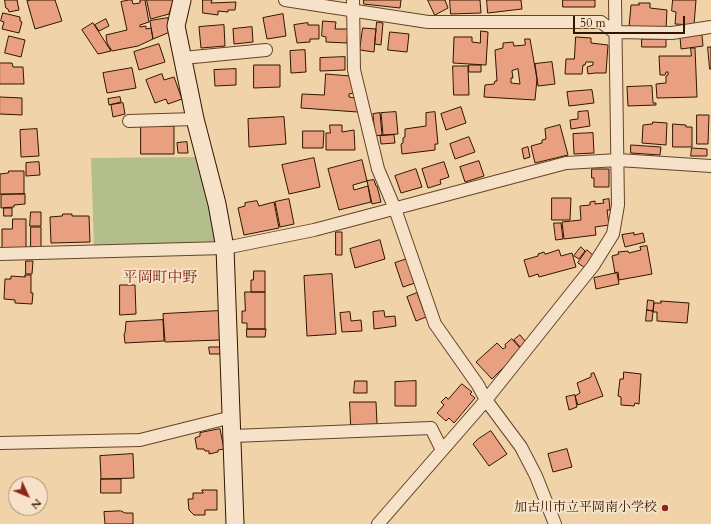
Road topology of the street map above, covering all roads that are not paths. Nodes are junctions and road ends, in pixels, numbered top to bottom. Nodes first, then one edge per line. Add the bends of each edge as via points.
1 (182, 0) edge
2 (285, 0) edge
3 (615, 0) edge
4 (353, 6) edge
5 (711, 27) edge
6 (614, 32) junction
7 (266, 50) dead end
8 (183, 58) junction
9 (195, 119) junction
10 (129, 121) dead end
11 (618, 160) junction
12 (711, 166) edge
13 (395, 209) junction
14 (226, 248) junction
15 (0, 254) edge
16 (486, 400) junction
17 (232, 417) junction
18 (232, 436) junction
19 (0, 443) edge
20 (442, 450) junction
21 (235, 524) edge
22 (378, 524) edge
23 (555, 524) edge

1 - 8 street via 176,26
2 - 4 street
3 - 6 street
4 - 6 street via 428,22 601,22
4 - 13 street via 354,70 378,168
5 - 6 street via 672,33
6 - 11 street
7 - 8 street
8 - 9 street
9 - 10 street
9 - 14 street
11 - 12 street
11 - 13 street via 566,163
11 - 16 street via 618,205 613,234 593,266
13 - 14 street via 314,230
13 - 16 street via 434,324
14 - 15 street
14 - 17 street
16 - 20 street
16 - 23 street via 521,447 536,476
17 - 18 street
17 - 19 street via 140,440
18 - 20 street via 431,428
18 - 21 street
20 - 22 street

